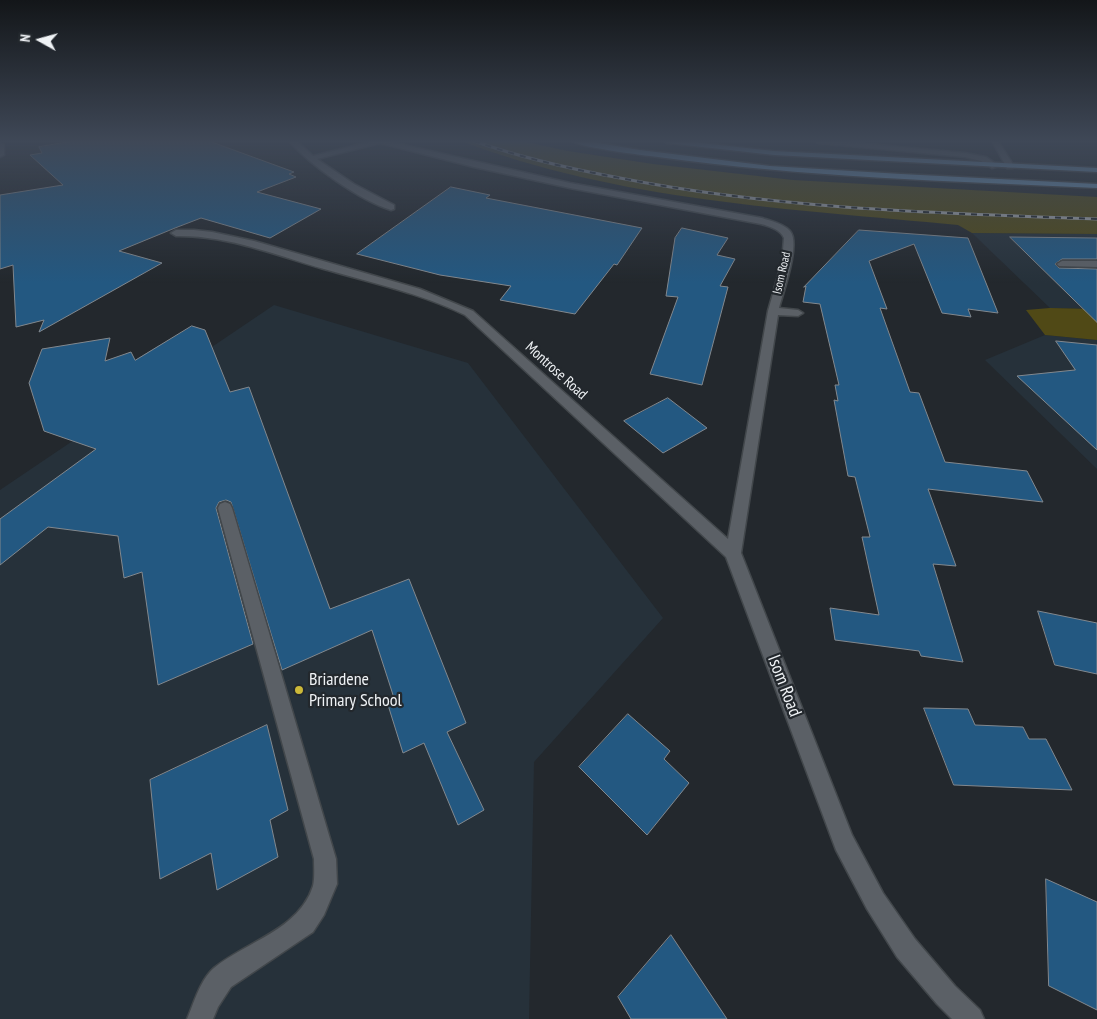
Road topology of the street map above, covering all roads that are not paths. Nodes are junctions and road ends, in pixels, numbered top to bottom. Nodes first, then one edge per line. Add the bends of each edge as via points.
1 (355, 189) edge
2 (582, 189) edge
3 (390, 206) dead end
4 (176, 233) dead end
5 (1062, 264) dead end
6 (1097, 264) edge
7 (773, 312) junction
8 (798, 313) dead end
9 (225, 508) dead end
10 (733, 553) junction
11 (200, 1019) edge
12 (971, 1019) edge

1 - 3 street
2 - 7 street, Isom Road via 762,221 781,228 789,238 787,262
4 - 10 street, Montrose Road via 208,233 438,299 469,313
5 - 6 street
7 - 8 street, Isom Road
7 - 10 street, Isom Road
9 - 11 street via 325,860 325,884 305,924 222,978
10 - 12 street, Isom Road via 844,842 875,901 906,948

